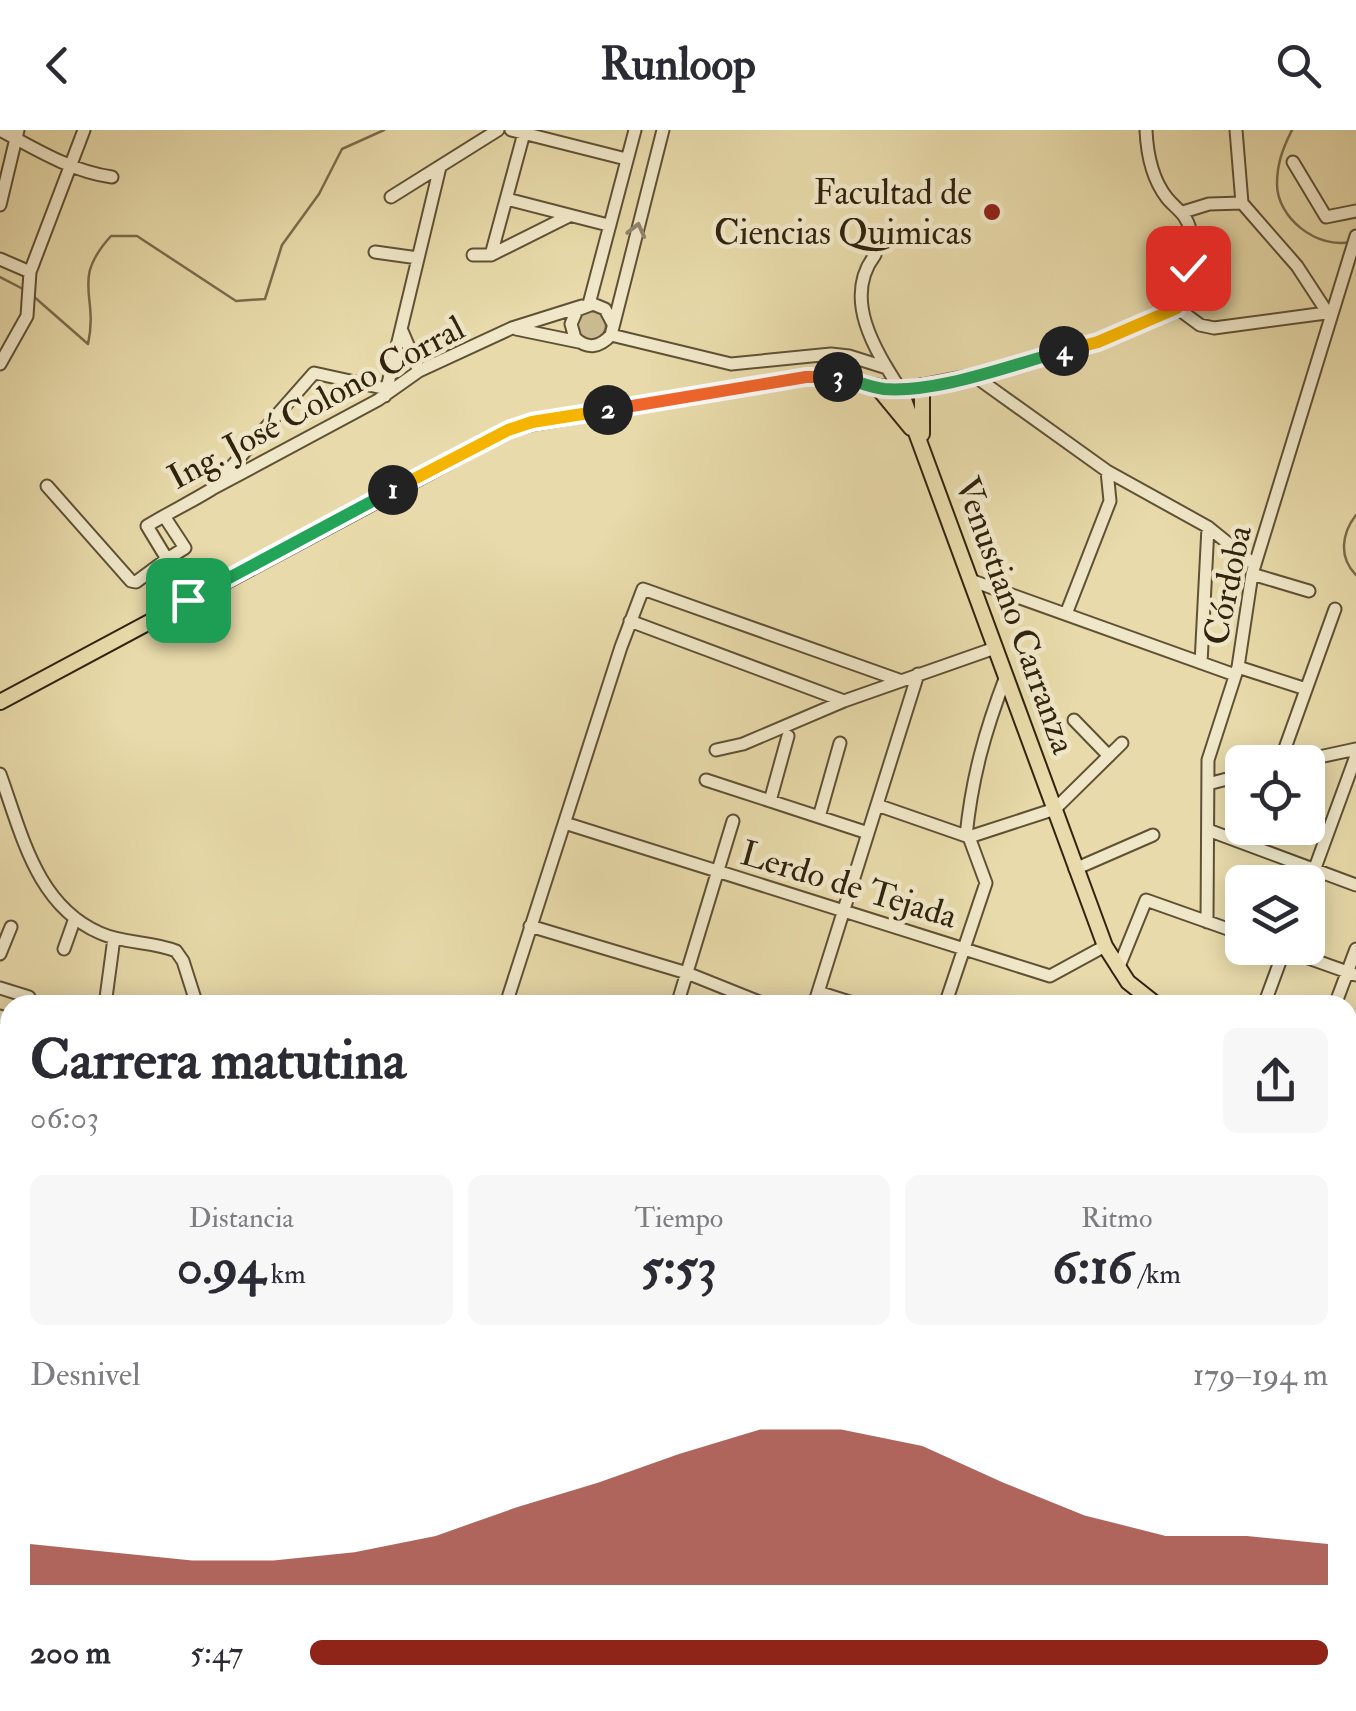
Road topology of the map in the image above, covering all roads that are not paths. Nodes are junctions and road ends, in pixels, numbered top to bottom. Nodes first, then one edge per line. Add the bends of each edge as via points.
1 (0, 130) edge
2 (74, 130) edge
3 (84, 130) edge
4 (498, 130) edge
5 (635, 130) edge
6 (662, 130) edge
7 (1146, 130) edge
8 (1236, 130) edge
9 (518, 131) edge
10 (17, 135) edge
11 (78, 145) junction
12 (626, 158) junction
13 (1294, 162) dead end
14 (70, 165) junction
15 (440, 167) junction
16 (112, 177) dead end
17 (390, 198) dead end
18 (506, 198) junction
19 (1242, 202) junction
20 (0, 205) edge
21 (1183, 212) junction
22 (1356, 212) edge
23 (569, 216) junction
24 (608, 226) junction
25 (1356, 236) edge
26 (376, 252) dead end
27 (491, 255) junction
28 (474, 256) dead end
29 (875, 256) dead end
30 (418, 258) junction
31 (0, 260) edge
32 (30, 272) junction
33 (586, 305) junction
34 (1177, 308) junction
35 (1329, 314) junction
36 (512, 328) junction
37 (612, 329) junction
38 (402, 331) junction
39 (579, 342) junction
40 (0, 364) edge
41 (886, 368) junction
42 (419, 371) junction
43 (973, 375) junction
44 (922, 386) junction
45 (878, 388) junction
46 (900, 389) junction
47 (386, 392) junction
48 (921, 440) junction
49 (1107, 471) junction
50 (47, 486) dead end
51 (212, 489) junction
52 (164, 516) junction
53 (1208, 527) junction
54 (167, 559) junction
55 (1254, 570) junction
56 (973, 581) junction
57 (1309, 591) dead end
58 (1336, 610) dead end
59 (1066, 614) junction
60 (630, 621) junction
61 (995, 648) junction
62 (1200, 663) junction
63 (1236, 671) junction
64 (918, 674) junction
65 (1006, 676) junction
66 (899, 680) junction
67 (1306, 689) junction
68 (844, 701) junction
69 (0, 702) edge
70 (1074, 720) dead end
71 (788, 736) dead end
72 (840, 743) dead end
73 (1122, 743) dead end
74 (1286, 745) edge
75 (716, 750) dead end
76 (1356, 753) edge
77 (1109, 756) junction
78 (1325, 758) edge
79 (0, 774) edge
80 (706, 780) dead end
81 (1225, 780) edge
82 (1208, 784) junction
83 (770, 801) junction
84 (877, 805) junction
85 (1055, 810) junction
86 (818, 817) junction
87 (734, 821) dead end
88 (571, 825) dead end
89 (1208, 830) junction
90 (868, 834) junction
91 (1153, 834) dead end
92 (967, 836) junction
93 (1225, 836) edge
94 (1250, 845) edge
95 (1303, 865) edge
96 (1315, 865) edge
97 (1075, 869) junction
98 (718, 872) junction
99 (1325, 873) edge
100 (1356, 885) edge
101 (844, 911) junction
102 (74, 918) junction
103 (1207, 922) junction
104 (530, 926) junction
105 (11, 927) dead end
106 (1225, 928) edge
107 (114, 938) junction
108 (1105, 946) junction
109 (64, 949) dead end
110 (965, 949) junction
111 (1356, 949) edge
112 (0, 954) edge
113 (1325, 963) edge
114 (1277, 965) edge
115 (1118, 970) junction
116 (686, 973) junction
117 (1352, 973) edge
118 (106, 995) edge
119 (193, 995) edge
120 (509, 995) edge
121 (680, 995) edge
122 (742, 995) edge
123 (817, 995) edge
124 (949, 995) edge
125 (1145, 995) edge
126 (1267, 995) edge

1 - 10 street
2 - 11 street
3 - 11 street
4 - 15 street
5 - 12 street
37 -> 6 street
7 - 21 street via 1159,185
8 - 19 street
9 - 12 street
9 - 18 street
10 - 14 street
10 - 20 street
11 - 14 street
12 - 24 street
13 - 22 street via 1326,217
14 - 16 street
14 - 32 street
15 - 17 street
15 - 30 street
18 - 23 street
18 - 27 street
19 - 21 street
19 - 35 street
21 - 34 street via 1190,229 1188,268
23 - 24 street
23 - 27 street
24 - 33 street
25 - 35 street, Córdoba
26 - 30 street
27 - 28 street
29 - 41 street via 864,269 860,294
30 - 38 street
31 - 32 street
32 - 40 street via 27,316
33 - 36 street, Ing. José Colono Corral
33 - 37 street via 605,309
33 - 39 street via 571,324
34 - 35 street via 1214,328
34 - 43 street via 1098,342
35 - 55 street, Córdoba
36 - 39 street, Ing. José Colono Corral
36 - 42 street, Ing. José Colono Corral
37 - 39 street via 594,346
37 - 41 street via 731,364 832,354
38 - 42 street
38 - 47 street
41 - 46 street
42 - 47 street, Ing. José Colono Corral
43 - 44 street
43 - 49 street
44 - 46 street
44 - 48 main road
45 - 46 main road
45 - 48 main road, Venustiano Carranza
45 - 69 main road via 835,376 806,377 508,430
46 - 48 main road, Venustiano Carranza
47 - 51 street, Ing. José Colono Corral
47 - 51 street via 314,373
48 - 56 main road, Venustiano Carranza
49 - 53 street
49 - 59 street via 1110,501
50 - 54 street via 131,581
51 - 52 street, Ing. José Colono Corral
52 - 54 street, Ing. José Colono Corral via 147,526
52 - 54 street via 185,548
53 - 55 street
53 - 62 street
55 - 57 street
55 - 63 street, Córdoba
56 - 59 street
56 - 61 main road, Venustiano Carranza
58 - 67 street
59 - 62 street
60 - 66 street via 643,589
60 - 68 street
60 - 104 street
61 - 64 street
61 - 65 main road, Venustiano Carranza
62 - 63 street
63 - 67 street
63 - 82 street, Córdoba via 1208,760
64 - 66 street
64 - 84 street
65 - 85 main road, Venustiano Carranza
65 - 92 street via 971,783
66 - 68 street
67 - 74 street
68 - 75 street
70 - 77 street
71 - 83 street
72 - 86 street
73 - 77 street, Venustiano Carranza
76 - 78 street
76 - 96 street
77 - 85 street, Venustiano Carranza
79 - 102 street via 36,871
80 - 83 street
81 - 82 street
82 - 89 street, Córdoba
83 - 86 street
84 - 90 street
84 - 92 street
85 - 92 street
85 - 97 main road, Venustiano Carranza
86 - 90 street
87 - 98 street
88 - 98 street, Lerdo de Tejada
89 - 93 street
89 - 103 street, Córdoba
90 - 101 street
91 - 97 street
92 - 110 street via 986,883
94 - 95 street
97 - 108 main road, Venustiano Carranza
98 - 101 street, Lerdo de Tejada
98 - 116 street
99 - 100 street
101 - 110 street, Lerdo de Tejada
101 - 123 street
102 - 107 street
102 - 109 street
103 - 106 street
103 - 115 street via 1146,900
104 - 116 street
104 - 120 street
105 - 112 street
107 - 118 street
107 - 119 street via 176,951
108 - 110 street, Lerdo de Tejada via 1050,976
108 - 115 main road, Venustiano Carranza
110 - 124 street
111 - 117 street
113 - 117 street
114 - 126 street
115 - 125 main road, Venustiano Carranza
116 - 121 street
116 - 122 street

